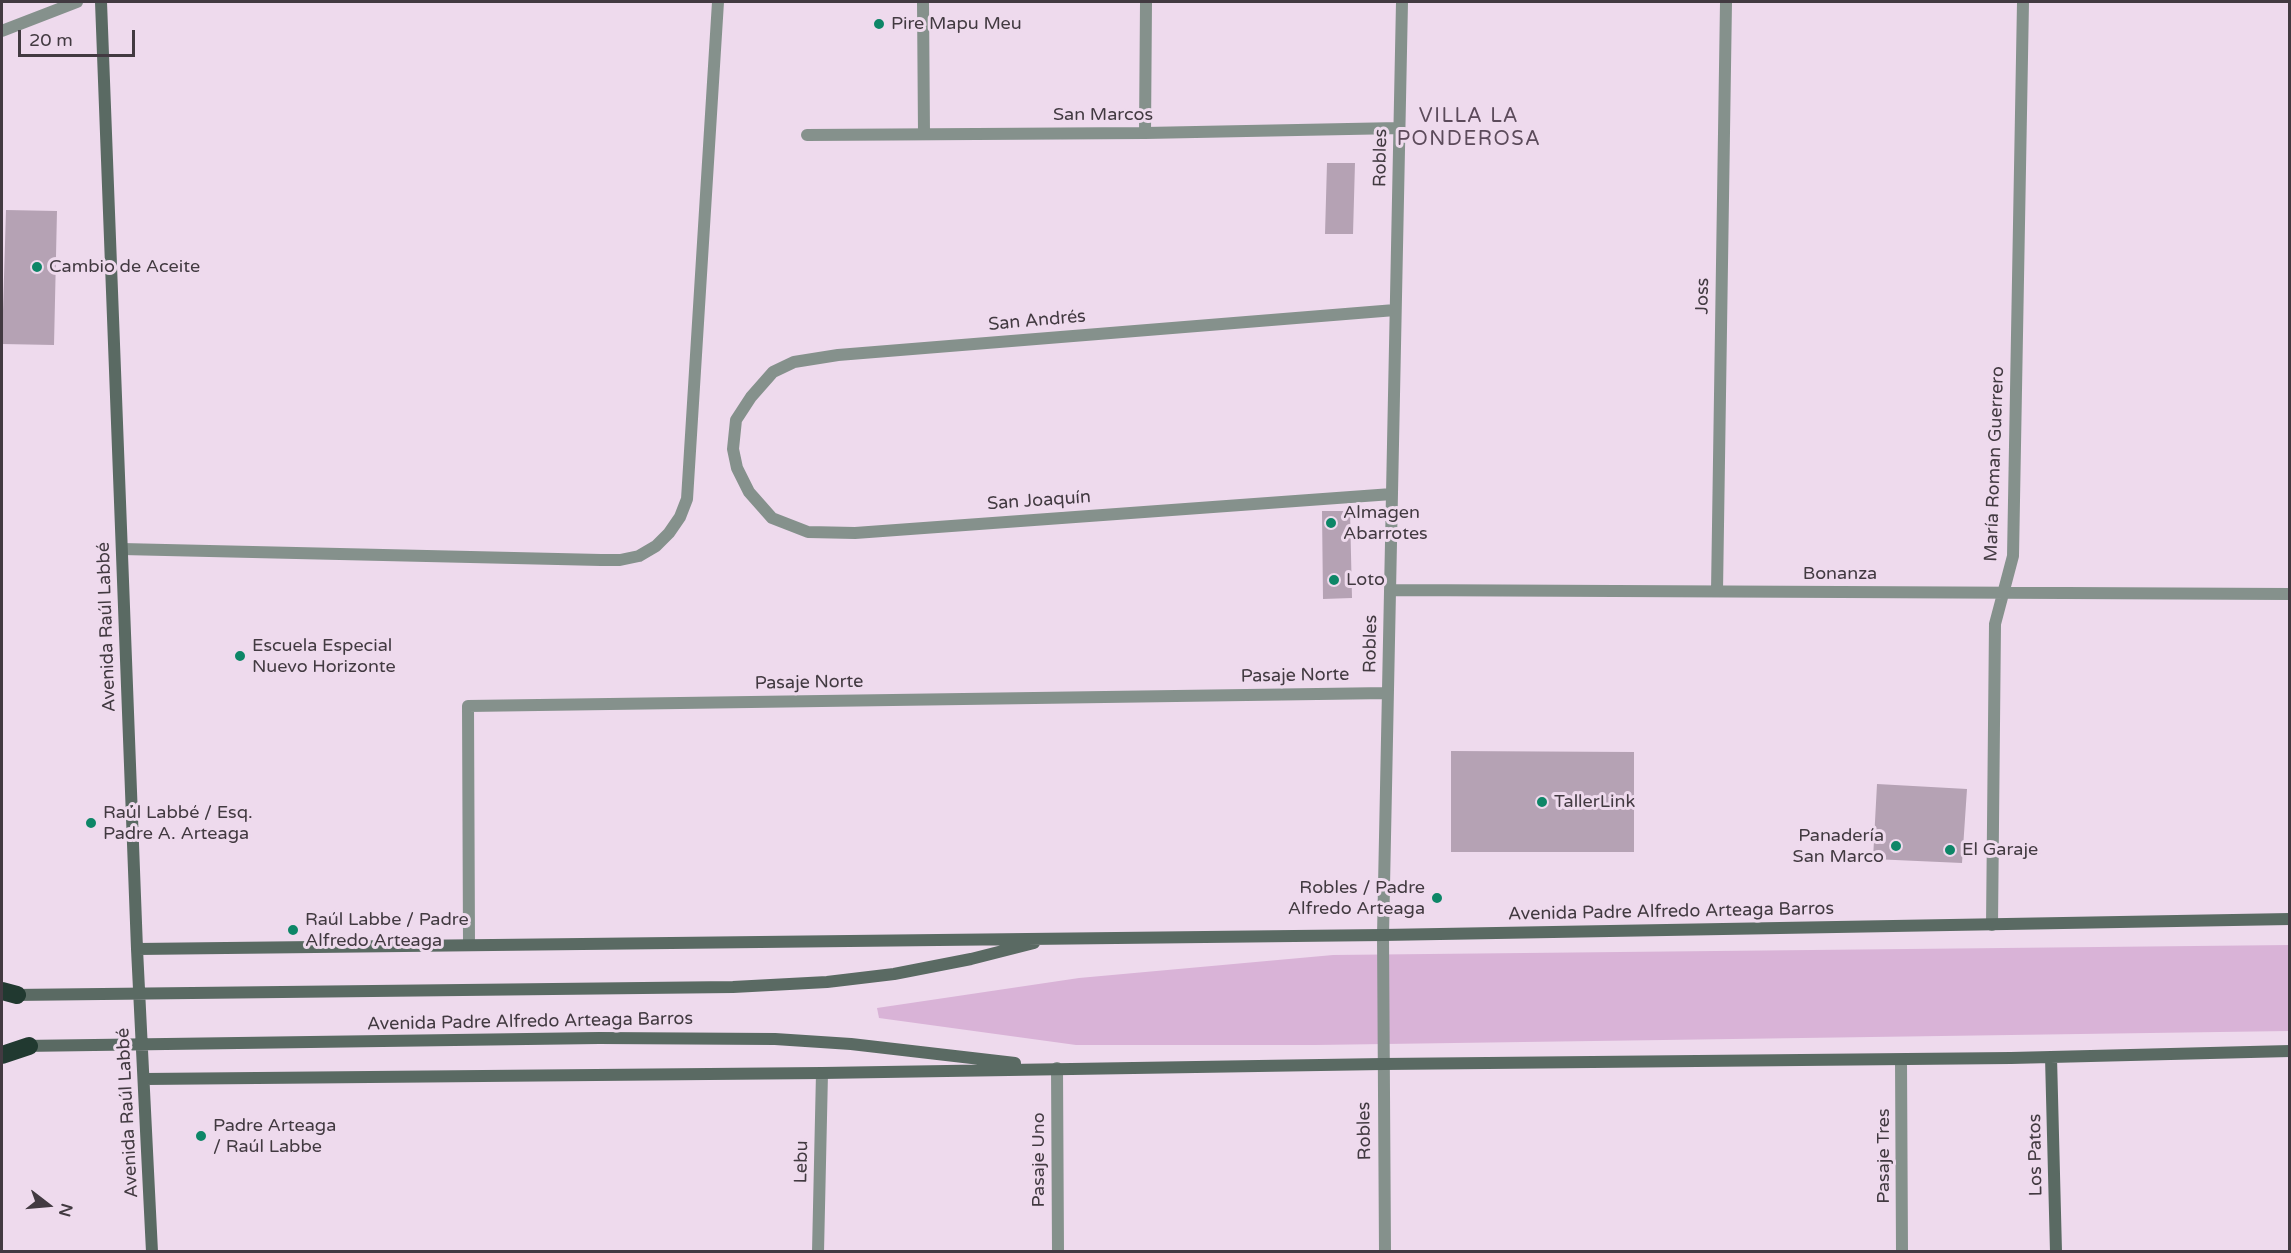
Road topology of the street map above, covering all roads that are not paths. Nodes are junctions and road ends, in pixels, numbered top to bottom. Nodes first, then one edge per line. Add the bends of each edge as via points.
1 (77, 2) edge
2 (101, 2) edge
3 (718, 2) edge
4 (923, 2) edge
5 (1146, 2) edge
6 (1402, 2) edge
7 (1726, 2) edge
8 (2023, 2) edge
9 (2, 31) edge
10 (1399, 128) junction
11 (1145, 133) junction
12 (924, 134) junction
13 (807, 135) dead end
14 (1395, 310) junction
15 (733, 449) joint
16 (1392, 494) junction
17 (122, 549) junction
18 (1390, 590) junction
19 (1717, 591) junction
20 (2004, 593) junction
21 (2289, 594) edge
22 (1388, 693) junction
23 (2289, 919) edge
24 (1992, 925) junction
25 (1383, 935) junction
26 (1053, 938) junction
27 (469, 944) junction
28 (138, 954) junction
29 (7, 994) edge
30 (2, 1046) edge
31 (29, 1046) junction
32 (2289, 1052) edge
33 (2, 1055) edge
34 (2051, 1057) junction
35 (1901, 1060) junction
36 (1383, 1064) junction
37 (1057, 1068) junction
38 (822, 1073) junction
39 (144, 1079) junction
40 (152, 1251) edge
41 (818, 1251) edge
42 (1058, 1251) edge
43 (1384, 1251) edge
44 (1902, 1251) edge
45 (2056, 1251) edge

1 - 9 street
2 - 17 main road, Avenida Raúl Labbé
3 - 17 street via 687,499 680,517 656,546 621,560
4 - 12 street
5 - 11 street
6 - 10 street, Robles
7 - 19 street, Joss
8 - 20 street, María Roman Guerrero via 2013,556
10 - 11 street, San Marcos
10 - 14 street, Robles
11 - 12 street, San Marcos
12 - 13 street, San Marcos
14 - 15 street, San Andrés via 849,354 794,362 773,372 751,397 736,420
14 - 16 street, Robles
15 - 16 street, San Joaquín via 749,492 772,518 808,532 855,533
16 - 18 street, Robles
17 - 28 main road, Avenida Raúl Labbé
18 - 19 street, Bonanza
18 - 22 street, Robles
19 - 20 street, Bonanza
20 - 21 street, Bonanza
20 - 24 street, María Roman Guerrero via 1995,624
22 - 25 street, Robles
22 - 27 street, Pasaje Norte via 468,706
23 - 24 main road, Avenida Padre Alfredo Arteaga Barros
24 - 25 main road, Avenida Padre Alfredo Arteaga Barros
25 - 26 main road, Avenida Padre Alfredo Arteaga Barros
25 - 36 street, Robles
26 - 27 main road, Avenida Padre Alfredo Arteaga Barros
26 - 29 main road, Avenida Padre Alfredo Arteaga Barros via 894,975 827,982
27 - 28 main road, Avenida Padre Alfredo Arteaga Barros
28 - 39 main road, Avenida Raúl Labbé
30 - 31 main road, Avenida Padre Alfredo Arteaga Barros
31 - 33 highway
31 - 37 main road, Avenida Padre Alfredo Arteaga Barros via 775,1039
32 - 34 main road, Avenida Padre Alfredo Arteaga Barros
34 - 35 main road, Avenida Padre Alfredo Arteaga Barros
34 - 45 main road, Los Patos
35 - 36 main road, Avenida Padre Alfredo Arteaga Barros
35 - 44 street, Pasaje Tres
36 - 37 main road, Avenida Padre Alfredo Arteaga Barros
36 - 43 street, Robles
37 - 38 main road, Avenida Padre Alfredo Arteaga Barros
37 - 42 street, Pasaje Uno
38 - 39 main road, Avenida Padre Alfredo Arteaga Barros
38 - 41 street, Lebu
39 - 40 main road, Avenida Raúl Labbé

